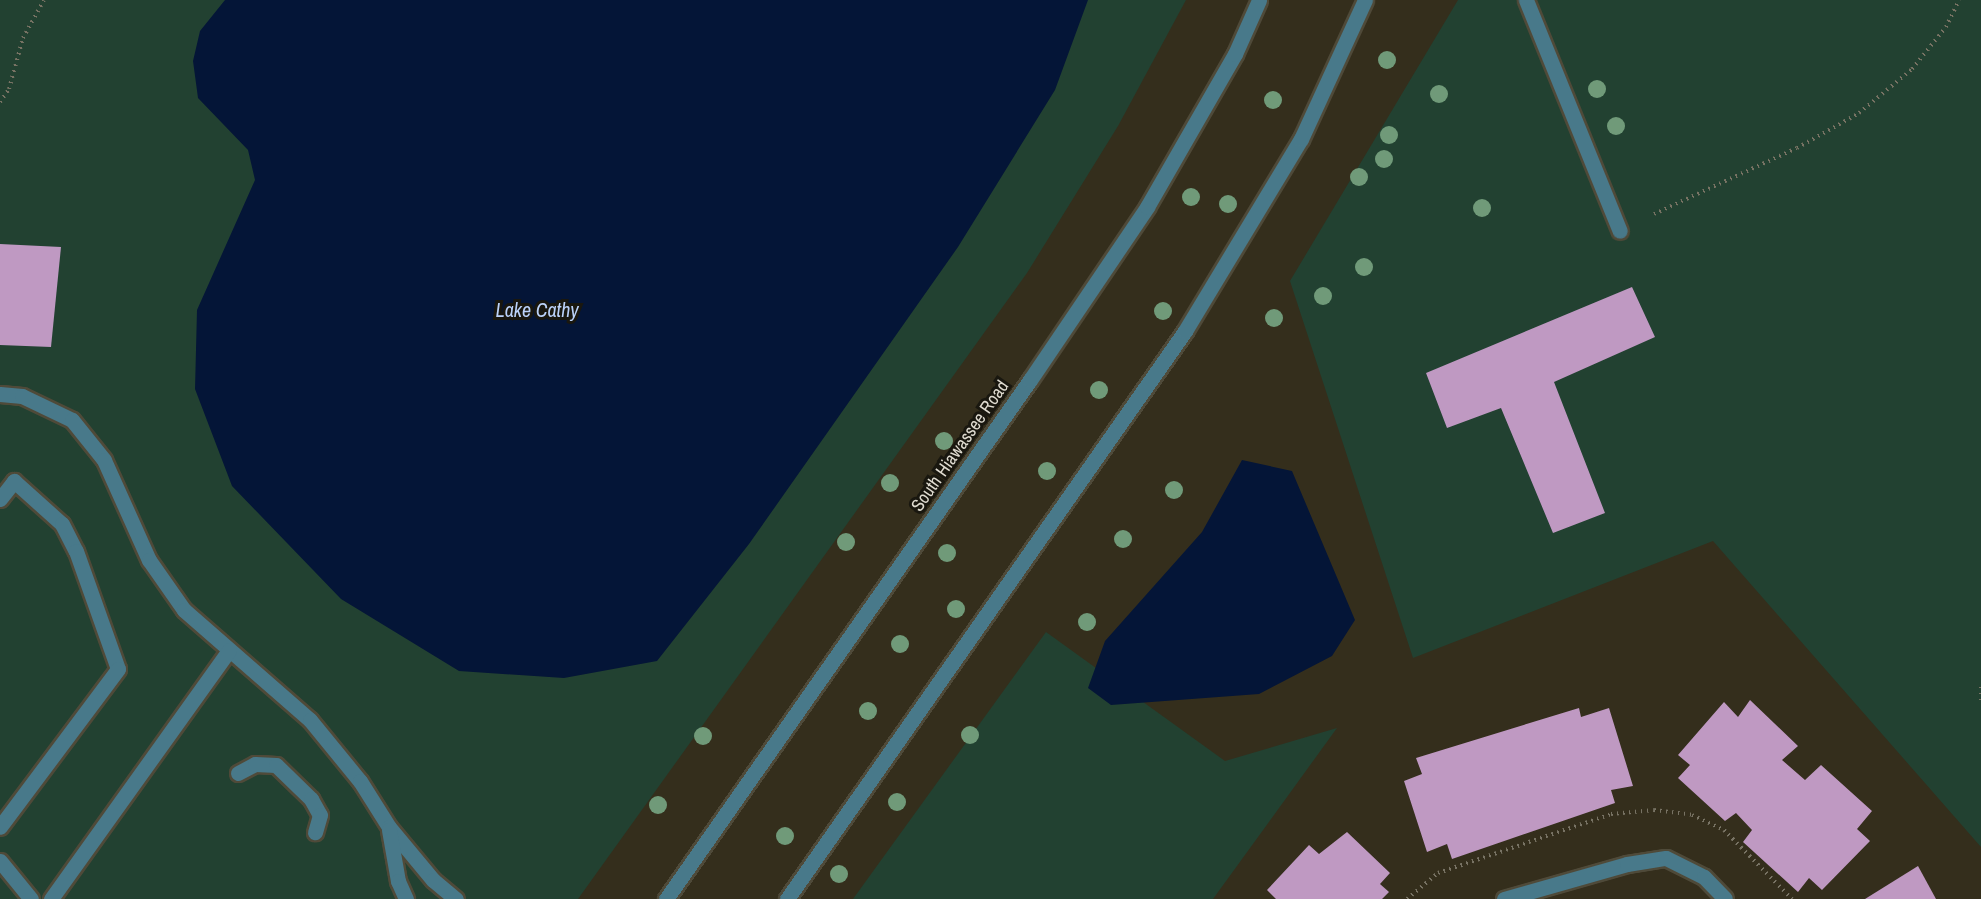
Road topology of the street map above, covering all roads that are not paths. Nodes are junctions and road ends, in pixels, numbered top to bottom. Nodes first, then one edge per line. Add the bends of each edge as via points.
1 (1259, 0) edge
2 (1365, 0) edge
3 (1526, 0) edge
4 (1620, 231) dead end
5 (0, 394) edge
6 (0, 499) edge
7 (229, 650) junction
8 (238, 773) dead end
9 (0, 827) edge
10 (389, 827) junction
11 (315, 832) dead end
12 (0, 861) edge
13 (31, 899) edge
14 (51, 899) edge
15 (406, 899) edge
16 (456, 899) edge
17 (666, 899) edge
18 (788, 899) edge
19 (1504, 899) edge
20 (1725, 899) edge

1 - 17 street, South Hiawassee Road via 1235,54 1147,207
2 - 18 street via 1301,139 1185,331
3 - 4 street
5 - 7 street via 22,396 72,420 104,460 149,560 184,610
6 - 9 street via 14,481 62,524 76,551 118,669
7 - 10 street via 310,720 360,781
7 - 14 street
8 - 11 street via 255,764 276,765 311,799 320,815
10 - 15 street via 398,881
10 - 16 street via 433,880
12 - 13 street
19 - 20 street via 1628,864 1666,858 1704,877

